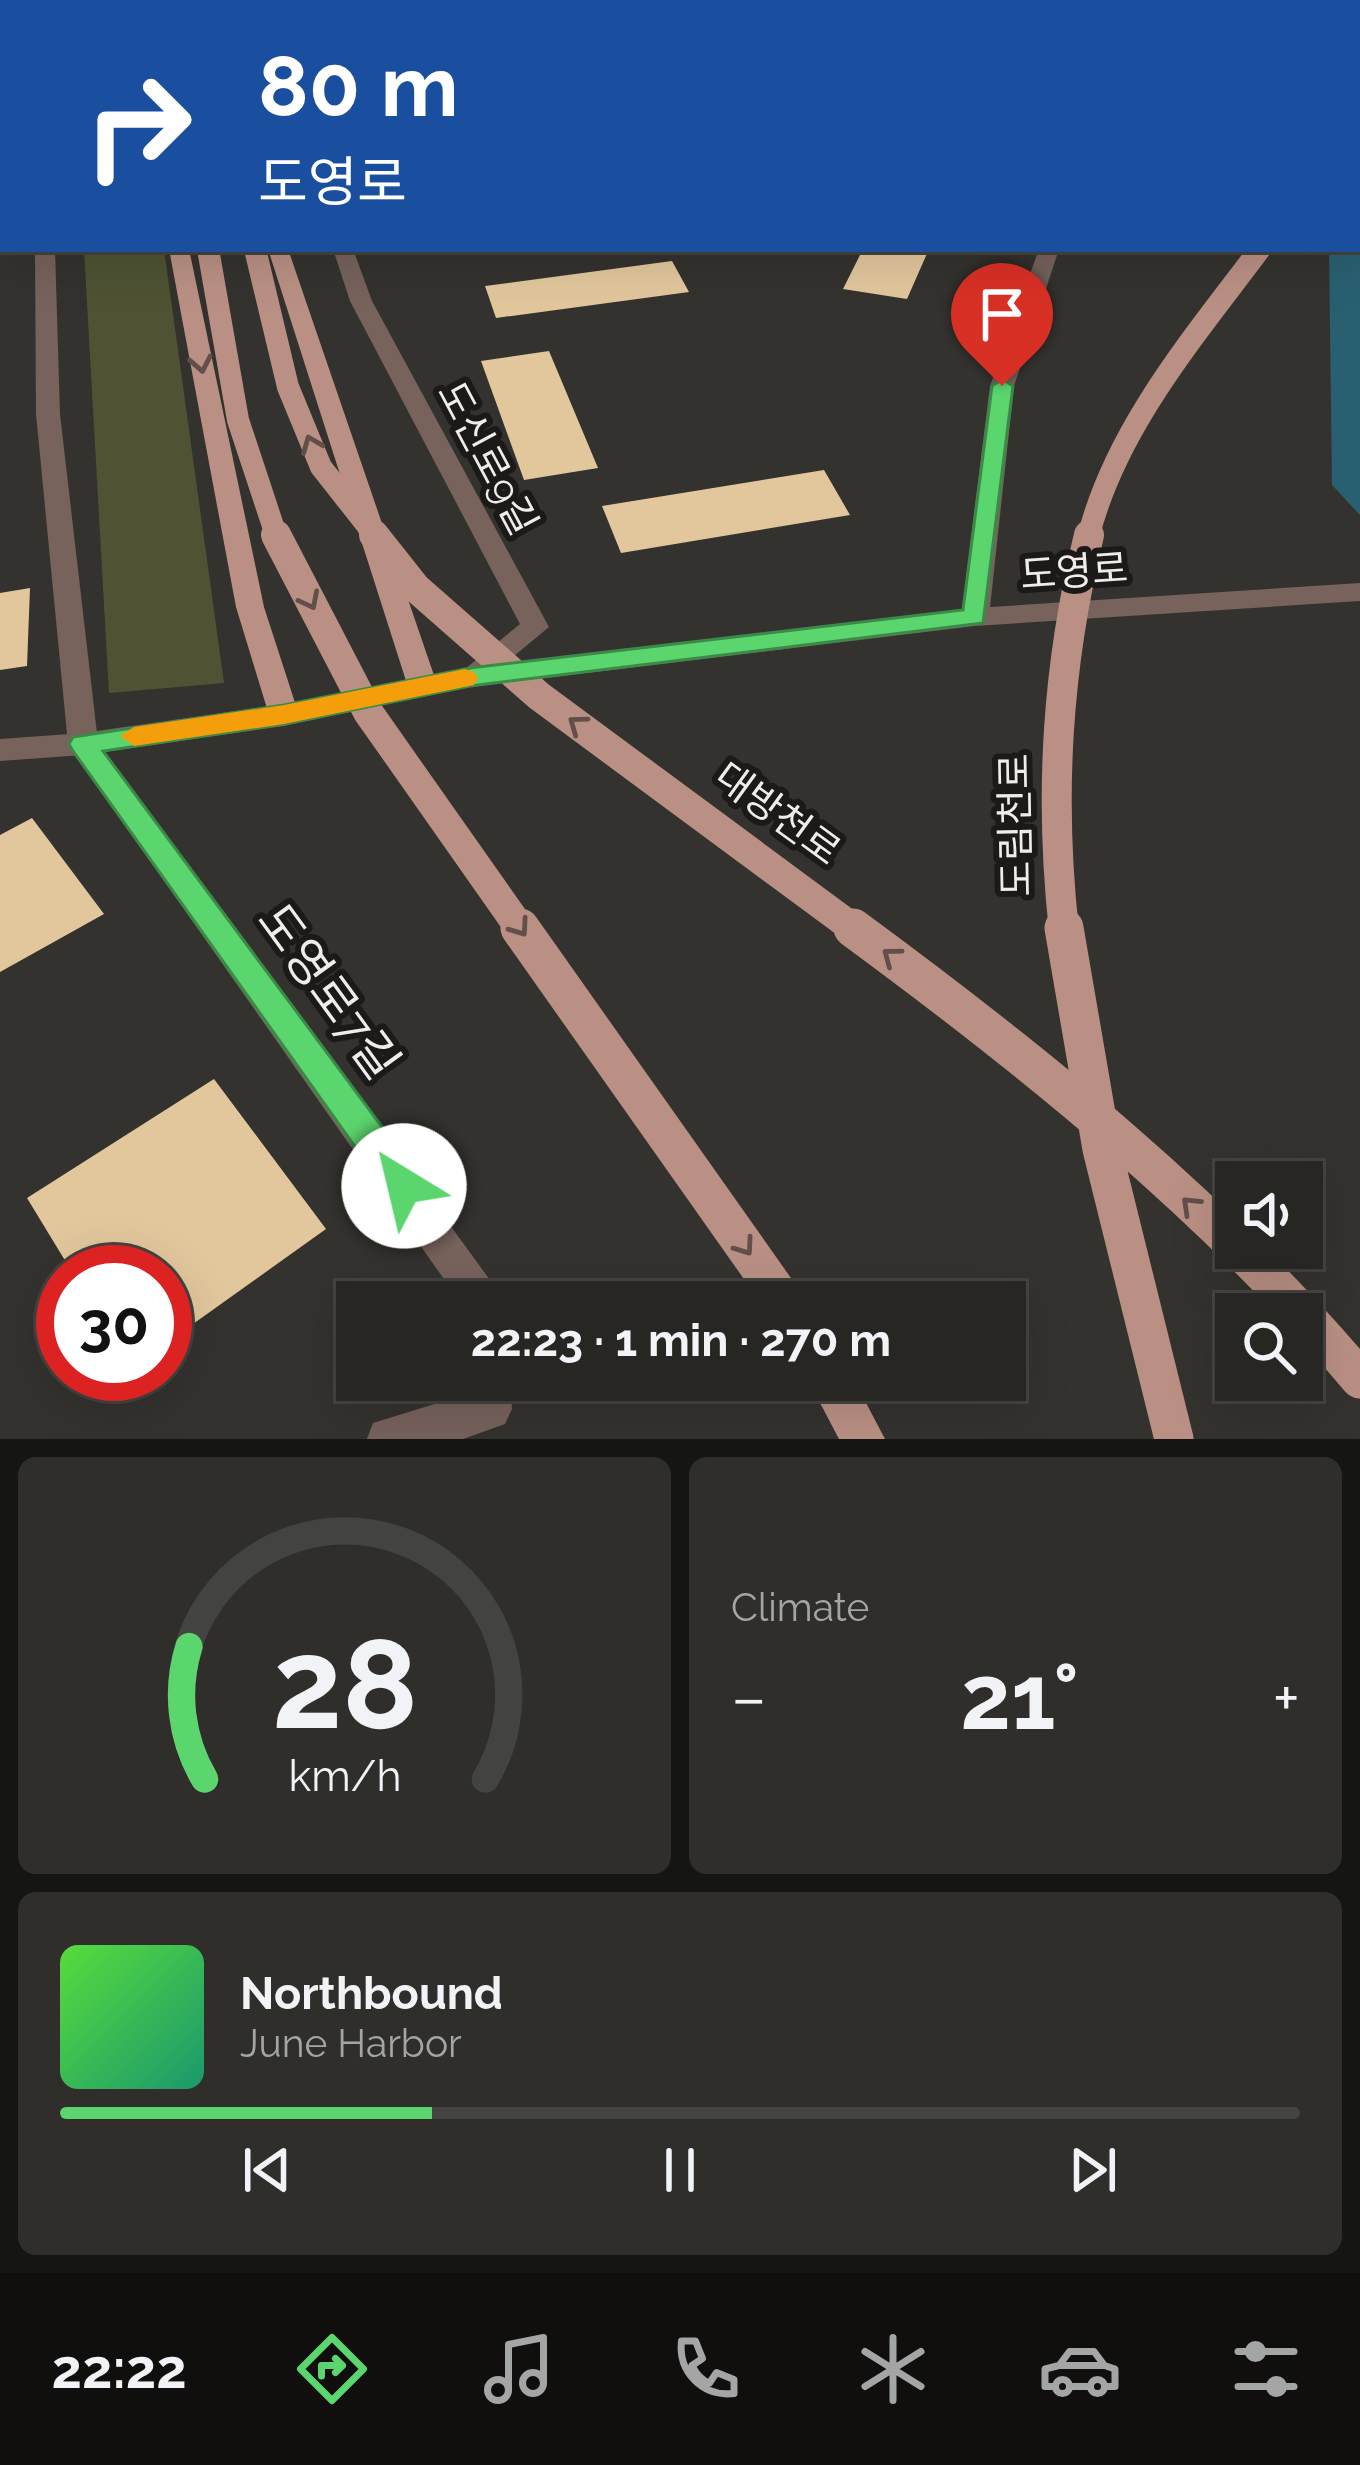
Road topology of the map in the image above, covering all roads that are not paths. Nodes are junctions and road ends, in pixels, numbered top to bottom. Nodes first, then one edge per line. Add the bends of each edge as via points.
1 (45, 252) edge
2 (180, 252) edge
3 (209, 252) edge
4 (256, 252) edge
5 (279, 252) edge
6 (344, 252) edge
7 (1048, 252) edge
8 (1258, 252) edge
9 (1360, 592) edge
10 (974, 617) junction
11 (470, 677) junction
12 (423, 687) junction
13 (284, 715) junction
14 (82, 744) junction
15 (0, 750) edge
16 (469, 1281) edge
17 (769, 1281) edge
18 (1360, 1378) edge
19 (489, 1401) edge
20 (842, 1401) edge
21 (389, 1439) edge
22 (863, 1439) edge
23 (1174, 1439) edge

1 - 14 street via 48,414
2 -> 13 main road via 250,607
3 -> 17 main road, bridge via 238,420 274,532 368,712
18 -> 4 main road, 대방천로, bridge via 1113,1132 897,960 538,696 416,588 321,467 288,387
5 - 12 main road
6 - 11 street, 도신로9길 via 361,301 535,627
7 - 10 street via 1002,386
8 - 23 main road, 도림천로, bridge via 1143,412 1091,526 1055,736 1059,915 1073,1020
9 - 10 street, 도영로
10 - 11 street, 도영로
11 - 12 street, 도영로
12 - 13 street, 도영로
13 - 14 street, 도영로
14 - 15 street, 도영로
14 - 16 street, 도영로7길
19 - 21 street via 490,1409
20 - 22 main road

